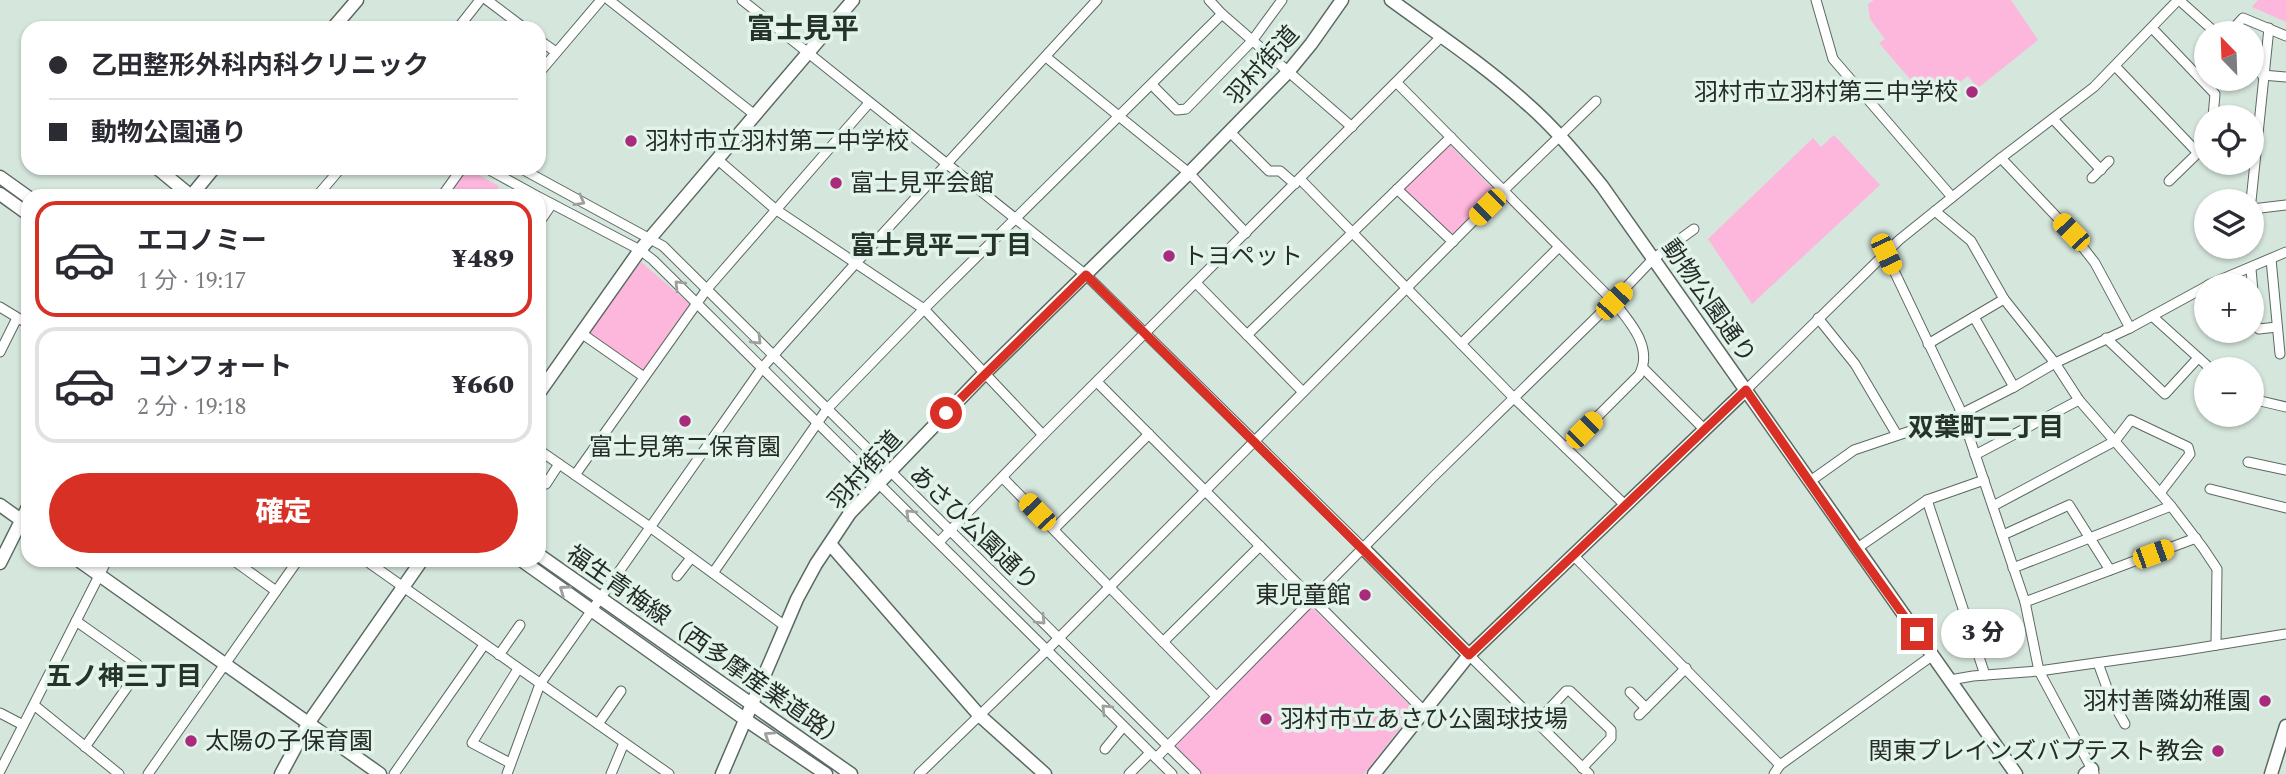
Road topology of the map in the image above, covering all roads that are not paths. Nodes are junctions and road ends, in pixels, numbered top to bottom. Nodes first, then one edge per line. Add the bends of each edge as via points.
1 (357, 0) edge
2 (480, 0) edge
3 (487, 0) edge
4 (601, 0) edge
5 (609, 0) edge
6 (742, 0) edge
7 (853, 0) edge
8 (1097, 0) edge
9 (1209, 0) edge
10 (1282, 0) edge
11 (1342, 0) edge
12 (1391, 0) edge
13 (1816, 0) edge
14 (2179, 0) edge
15 (1222, 15) junction
16 (339, 21) edge
17 (464, 21) edge
18 (515, 21) edge
19 (2203, 21) edge
20 (2264, 26) edge
21 (2152, 28) junction
22 (2269, 28) junction
23 (2286, 36) edge
24 (1441, 37) junction
25 (1252, 41) junction
26 (546, 45) edge
27 (556, 52) junction
28 (809, 52) junction
29 (1046, 57) junction
30 (2264, 62) edge
31 (546, 64) edge
32 (2116, 67) junction
33 (1287, 72) junction
34 (2264, 75) edge
35 (2286, 77) edge
36 (1397, 83) junction
37 (1152, 85) junction
38 (2261, 91) edge
39 (1596, 101) dead end
40 (869, 103) junction
41 (2214, 105) edge
42 (755, 115) junction
43 (1119, 117) junction
44 (2053, 118) junction
45 (1352, 127) junction
46 (1229, 131) junction
47 (1559, 136) junction
48 (1451, 137) junction
49 (2194, 149) edge
50 (2194, 155) edge
51 (2001, 158) junction
52 (717, 159) junction
53 (2109, 162) dead end
54 (946, 163) junction
55 (2101, 170) junction
56 (1189, 173) junction
57 (166, 175) edge
58 (335, 175) edge
59 (499, 175) edge
60 (533, 175) edge
61 (0, 177) edge
62 (2092, 178) dead end
63 (1298, 181) junction
64 (2169, 181) dead end
65 (182, 189) edge
66 (323, 189) edge
67 (524, 189) edge
68 (1397, 189) junction
69 (2252, 189) edge
70 (1504, 190) junction
71 (21, 192) edge
72 (0, 194) edge
73 (1952, 197) junction
74 (546, 201) edge
75 (552, 204) junction
76 (2286, 205) edge
77 (2264, 208) edge
78 (21, 209) edge
79 (775, 209) junction
80 (1936, 211) junction
81 (546, 213) edge
82 (1017, 219) junction
83 (1694, 229) dead end
84 (1353, 232) junction
85 (1246, 233) junction
86 (650, 238) junction
87 (1453, 242) junction
88 (1559, 247) junction
89 (640, 250) junction
90 (2286, 252) edge
91 (1886, 254) junction
92 (1653, 259) junction
93 (2271, 259) junction
94 (855, 264) junction
95 (2251, 268) junction
96 (2239, 273) edge
97 (1086, 275) junction
98 (1195, 283) junction
99 (1407, 288) junction
100 (707, 289) junction
101 (2194, 293) edge
102 (2004, 299) junction
103 (1614, 301) junction
104 (697, 304) junction
105 (0, 307) edge
106 (924, 310) junction
107 (2152, 316) junction
108 (1974, 317) junction
109 (17, 318) junction
110 (1818, 318) junction
111 (21, 320) edge
112 (2277, 327) junction
113 (2130, 328) junction
114 (581, 333) junction
115 (1145, 333) junction
116 (1247, 335) junction
117 (2106, 338) junction
118 (1461, 344) junction
119 (1928, 344) junction
120 (0, 352) edge
121 (2280, 354) dead end
122 (773, 355) junction
123 (2197, 357) edge
124 (2194, 362) edge
125 (2055, 363) junction
126 (762, 368) junction
127 (1643, 368) junction
128 (985, 374) junction
129 (644, 377) junction
130 (1097, 382) junction
131 (546, 383) edge
132 (2014, 387) junction
133 (1746, 390) junction
134 (1303, 392) junction
135 (1514, 398) junction
136 (2079, 400) junction
137 (2264, 401) edge
138 (2286, 407) edge
139 (827, 409) junction
140 (1961, 414) junction
141 (817, 423) junction
142 (1704, 429) junction
143 (1149, 434) junction
144 (1043, 435) junction
145 (1897, 435) junction
146 (1255, 441) junction
147 (2115, 441) junction
148 (1566, 448) junction
149 (546, 455) edge
150 (1975, 455) junction
151 (2248, 462) dead end
152 (559, 464) junction
153 (2286, 470) edge
154 (889, 472) junction
155 (575, 475) junction
156 (1003, 478) junction
157 (1984, 480) junction
158 (1810, 482) junction
159 (878, 483) junction
160 (546, 484) dead end
161 (2210, 489) dead end
162 (1205, 490) junction
163 (2160, 493) junction
164 (1927, 500) junction
165 (0, 505) edge
166 (1625, 505) junction
167 (1993, 506) junction
168 (2171, 506) junction
169 (2286, 508) edge
170 (21, 519) edge
171 (650, 527) junction
172 (21, 529) edge
173 (1054, 529) junction
174 (951, 531) junction
175 (2003, 535) junction
176 (2090, 536) junction
177 (2196, 538) junction
178 (939, 542) junction
179 (830, 544) junction
180 (1260, 546) junction
181 (1364, 549) junction
182 (1856, 549) junction
183 (1573, 555) junction
184 (691, 558) junction
185 (546, 560) edge
186 (0, 563) edge
187 (88, 567) edge
188 (103, 567) edge
189 (243, 567) edge
190 (293, 567) edge
191 (375, 567) edge
192 (417, 567) edge
193 (531, 567) edge
194 (2013, 568) junction
195 (2110, 570) junction
196 (713, 573) junction
197 (99, 575) junction
198 (677, 576) dead end
199 (1109, 586) junction
200 (403, 587) junction
201 (276, 591) junction
202 (600, 598) junction
203 (1313, 598) junction
204 (2025, 602) junction
205 (592, 610) junction
206 (76, 621) junction
207 (520, 625) dead end
208 (785, 626) junction
209 (2286, 634) edge
210 (1058, 637) junction
211 (1163, 642) junction
212 (484, 645) junction
213 (2216, 645) junction
214 (1047, 650) junction
215 (499, 655) junction
216 (1469, 655) junction
217 (1933, 655) junction
218 (226, 663) junction
219 (2098, 663) junction
220 (1686, 668) junction
221 (519, 669) junction
222 (2039, 671) junction
223 (1985, 675) junction
224 (1950, 680) junction
225 (540, 684) junction
226 (621, 691) dead end
227 (1629, 692) dead end
228 (1216, 696) junction
229 (753, 704) junction
230 (34, 705) junction
231 (1424, 710) junction
232 (0, 713) edge
233 (979, 715) junction
234 (746, 720) junction
235 (309, 722) junction
236 (1537, 722) junction
237 (598, 724) junction
238 (2125, 724) dead end
239 (23, 725) junction
240 (2286, 726) edge
241 (1124, 727) junction
242 (624, 743) junction
243 (1167, 746) junction
244 (85, 747) junction
245 (1105, 749) dead end
246 (1153, 755) junction
247 (510, 763) junction
248 (1780, 765) junction
249 (1581, 770) edge
250 (0, 771) edge
251 (2090, 772) edge
252 (2274, 773) edge
253 (119, 774) edge
254 (148, 774) edge
255 (281, 774) edge
256 (380, 774) edge
257 (394, 774) edge
258 (507, 774) edge
259 (611, 774) edge
260 (669, 774) edge
261 (722, 774) edge
262 (826, 774) edge
263 (851, 774) edge
264 (919, 774) edge
265 (1045, 774) edge
266 (1129, 774) edge
267 (1172, 774) edge
268 (1196, 774) edge
269 (1374, 774) edge
270 (1774, 774) edge
271 (2016, 774) edge

1 - 16 street
2 - 17 street
3 - 18 street
4 - 27 street
5 - 42 street
6 - 28 street
7 - 28 street
8 - 29 street
9 - 15 street
10 - 25 street
11 - 33 street, 羽村街道
12 - 24 street, 動物公園通り
13 - 73 street via 1833,59
14 - 19 street
14 - 21 street
15 - 25 street
15 - 37 street
20 - 22 street
21 - 32 street
21 - 41 street via 2215,94
22 - 23 street
22 - 30 street
24 - 36 street
24 - 47 street, 動物公園通り via 1525,102
25 - 33 street
25 - 37 street via 1186,109 1177,110
26 - 27 street
27 - 31 street
28 - 40 street
28 - 42 street
29 - 43 street
29 - 54 street
32 - 44 street
32 - 49 street
33 - 45 street
33 - 46 street, 羽村街道
34 - 35 street
36 - 45 street
36 - 48 street
37 - 43 street
38 - 69 street
39 - 47 street
40 - 54 street
40 - 79 street
42 - 52 street
43 - 56 street
43 - 82 street
44 - 51 street
44 - 55 street
45 - 63 street
46 - 56 street, 羽村街道
46 - 63 street via 1269,170
47 - 70 street
47 - 92 street, 動物公園通り via 1602,186
48 - 68 street
48 - 70 street
50 - 64 street
51 - 73 street
51 - 113 street via 2095,263
52 - 79 street
52 - 86 street
53 - 55 street
54 - 82 street
54 - 94 street
55 - 62 street
56 - 85 street
56 - 97 street, 羽村街道
57 - 65 street
58 - 66 street
59 - 67 street, あさひ公園通り
60 -> 86 street, あさひ公園通り
61 - 71 street
63 - 84 street
63 - 85 street
68 - 84 street
68 - 87 street
70 - 87 street
70 - 88 street
72 - 78 street
73 - 80 street
74 - 75 street, あさひ公園通り
75 - 81 street
75 - 89 street, あさひ公園通り
76 - 77 street
79 - 94 street
79 - 100 street
80 - 91 street
80 - 102 street via 1971,241
82 - 97 street
82 - 106 street
83 - 92 street
84 - 99 street
84 - 116 street
85 - 98 street
86 - 89 street
86 - 100 street, あさひ公園通り
87 - 99 street
88 - 103 street
88 - 118 street
104 -> 89 street, あさひ公園通り
89 - 114 street
90 - 93 street
91 - 110 street
91 - 119 street
92 - 103 street
92 - 133 street, 動物公園通り
93 - 95 street
93 - 112 street
94 - 106 street
94 - 122 street
95 - 96 street
95 - 112 street via 2256,326
97 - 115 street
97 - 128 street, 羽村街道
98 - 115 street
98 - 116 street
99 - 118 street
99 - 134 street
100 - 104 street
100 -> 122 street, あさひ公園通り
101 - 107 street
102 - 108 street
102 - 125 street
103 - 127 street via 1636,329 1643,347
103 - 135 street
104 - 126 street, あさひ公園通り
104 - 129 street
105 - 109 street
106 - 128 street
106 - 139 street
107 - 113 street
107 - 123 street
108 - 119 street
108 - 132 street
109 - 111 street
109 - 120 street
110 - 133 street
110 - 145 street via 1855,364
112 - 121 street
113 - 117 street
114 - 129 street
114 - 131 street
115 - 130 street
115 - 146 street
116 - 134 street
117 - 124 street via 2165,394
117 - 125 street
118 - 135 street
119 - 140 street
122 - 126 street
122 - 139 street, あさひ公園通り
125 - 132 street
125 - 136 street
126 - 141 street, あさひ公園通り
126 - 171 street
127 - 142 street
127 - 148 street
128 - 144 street
128 - 154 street, 羽村街道
129 - 155 street
130 - 143 street
130 - 144 street
132 - 140 street
133 - 142 street
133 - 158 street, 動物公園通り
134 - 146 street
135 - 148 street
135 - 181 street
136 - 147 street
136 - 150 street
137 - 138 street
139 - 141 street
139 - 154 street, あさひ公園通り
140 - 145 street
140 - 150 street
141 - 159 street, あさひ公園通り
141 - 196 street
142 - 166 street
143 - 162 street
143 - 173 street
144 - 156 street
145 - 158 street via 1854,450
146 - 162 street
146 - 181 street
147 - 163 street
147 - 163 street via 2131,420 2188,447 2190,454
147 - 167 street
148 - 166 street
149 - 152 street
150 - 157 street
151 - 153 street
152 - 155 street
152 - 160 street
154 - 159 street, 羽村街道
154 - 174 street, あさひ公園通り
155 - 171 street
156 - 173 street
156 - 174 street
157 - 164 street
157 - 167 street
158 - 182 street, 動物公園通り
178 -> 159 street, あさひ公園通り
159 - 179 street, 羽村街道
161 - 169 street
162 - 180 street
162 - 199 street
163 - 168 street
164 - 182 street
164 - 223 street
165 - 170 street
166 - 183 street
167 - 175 street
168 - 176 street
168 - 177 street
171 - 184 street
171 - 202 street
172 - 186 street
173 - 199 street
174 - 178 street
174 -> 210 street, あさひ公園通り
175 - 176 street via 2069,505
175 - 194 street
176 - 194 street
176 - 195 street
177 - 195 street
177 - 213 street via 2217,569
178 - 214 street, あさひ公園通り
179 - 208 street, 羽村街道
179 - 233 street
180 - 203 street
180 - 211 street
181 - 203 street
181 - 216 street
182 - 217 street, 動物公園通り
183 - 216 street
183 - 220 street
184 - 196 street
184 - 198 street
185 - 202 street, 福生青梅線（西多摩産業道路）
187 - 197 street
188 - 197 street
189 - 201 street
190 - 201 street
191 - 200 street
192 - 200 street
205 -> 193 street, 福生青梅線（西多摩産業道路）
194 - 204 street
195 - 204 street
196 - 208 street
197 - 206 street
197 - 218 street
199 - 210 street
199 - 211 street
200 - 212 street
200 - 235 street
201 - 218 street
202 - 205 street
202 - 229 street, 福生青梅線（西多摩産業道路）
203 - 228 street
203 - 231 street
204 - 222 street
205 - 225 street
205 - 234 street, 福生青梅線（西多摩産業道路）
206 - 230 street
206 - 244 street via 137,664 137,673
207 - 215 street
208 - 229 street, 羽村街道
209 - 213 street
210 - 214 street
210 - 243 street, あさひ公園通り
211 - 228 street
212 - 215 street
212 - 257 street
213 - 219 street
214 - 233 street
241 -> 214 street, あさひ公園通り
215 - 221 street
216 - 231 street
216 - 236 street
217 - 224 street, 動物公園通り
217 - 248 street
218 - 235 street
218 - 254 street
219 - 222 street
219 - 238 street
220 - 227 street via 1642,712
220 - 248 street
221 - 225 street
221 - 247 street via 472,743
222 - 223 street
222 - 251 street
223 - 224 street
224 - 271 street, 動物公園通り
225 - 237 street
225 - 247 street
226 - 237 street
228 - 243 street
229 - 234 street, 羽村街道
229 - 263 street, 福生青梅線（西多摩産業道路）
230 - 239 street
230 - 244 street
231 - 269 street
232 - 239 street
233 - 264 street
233 - 265 street
234 - 261 street, 羽村街道
262 -> 234 street, 福生青梅線（西多摩産業道路）
235 - 255 street
235 - 256 street
236 - 249 street
236 - 249 street via 1570,691 1611,730 1611,738
237 - 242 street
239 - 250 street
240 - 252 street
241 - 245 street
241 - 246 street, あさひ公園通り
242 - 259 street
242 - 260 street
243 - 246 street
243 - 268 street, あさひ公園通り
244 - 253 street
246 - 266 street
246 - 267 street, あさひ公園通り
247 - 258 street
248 - 270 street

